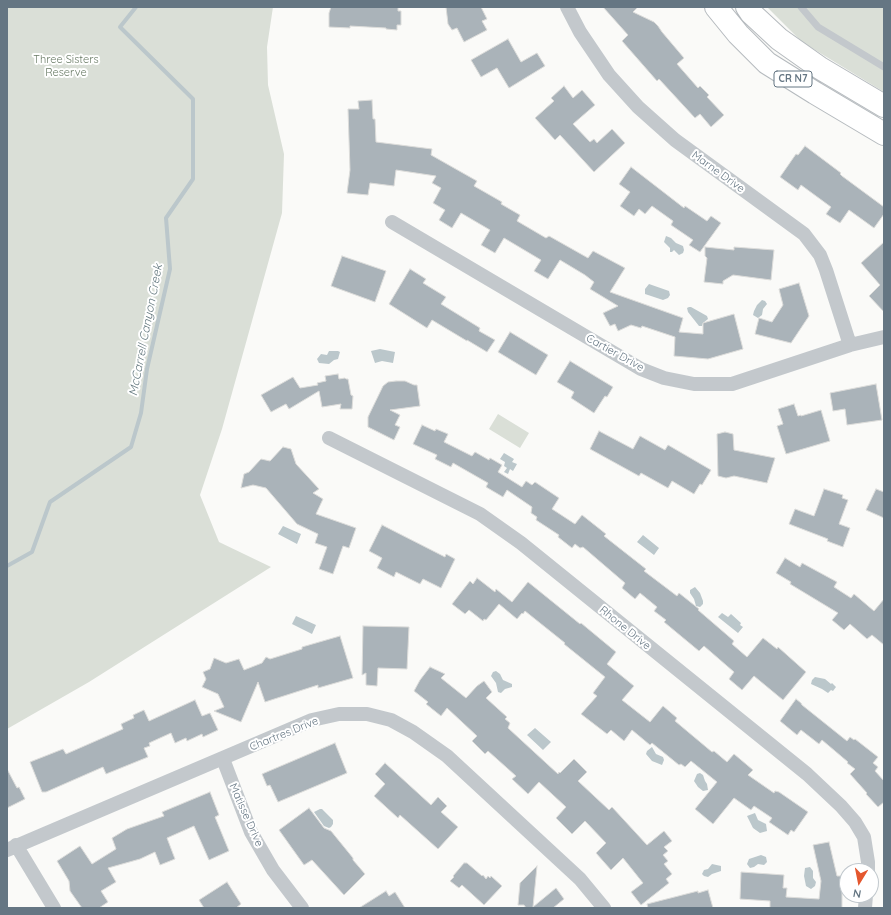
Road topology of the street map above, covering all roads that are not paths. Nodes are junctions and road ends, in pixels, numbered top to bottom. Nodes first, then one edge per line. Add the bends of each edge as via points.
1 (567, 7) edge
2 (716, 7) edge
3 (746, 7) edge
4 (801, 7) edge
5 (884, 66) edge
6 (884, 106) edge
7 (884, 134) edge
8 (392, 222) dead end
9 (884, 337) edge
10 (850, 345) junction
11 (329, 438) dead end
12 (223, 759) junction
13 (11, 848) edge
14 (868, 863) edge
15 (54, 908) edge
16 (302, 908) edge
17 (604, 908) edge

1 - 10 street, Marne Drive via 580,32 609,75 638,107 675,140 804,234 820,255
2 - 7 main road, CR N7 via 738,34 767,62
3 - 6 main road, CR N7 via 778,38 820,68
4 - 5 lane via 818,27
8 - 10 street, Cartier Drive via 640,369 664,378 694,384 732,384
9 - 10 street, Cartier Drive
11 - 14 street, Rhone Drive via 480,514 533,553 801,770 841,806 864,837
12 - 13 street, Chartres Drive
12 - 16 street, Matisse Drive via 251,832 273,870
12 - 17 street, Chartres Drive via 312,720 339,714 367,714 390,720 413,732 447,756 580,879
13 - 15 street

